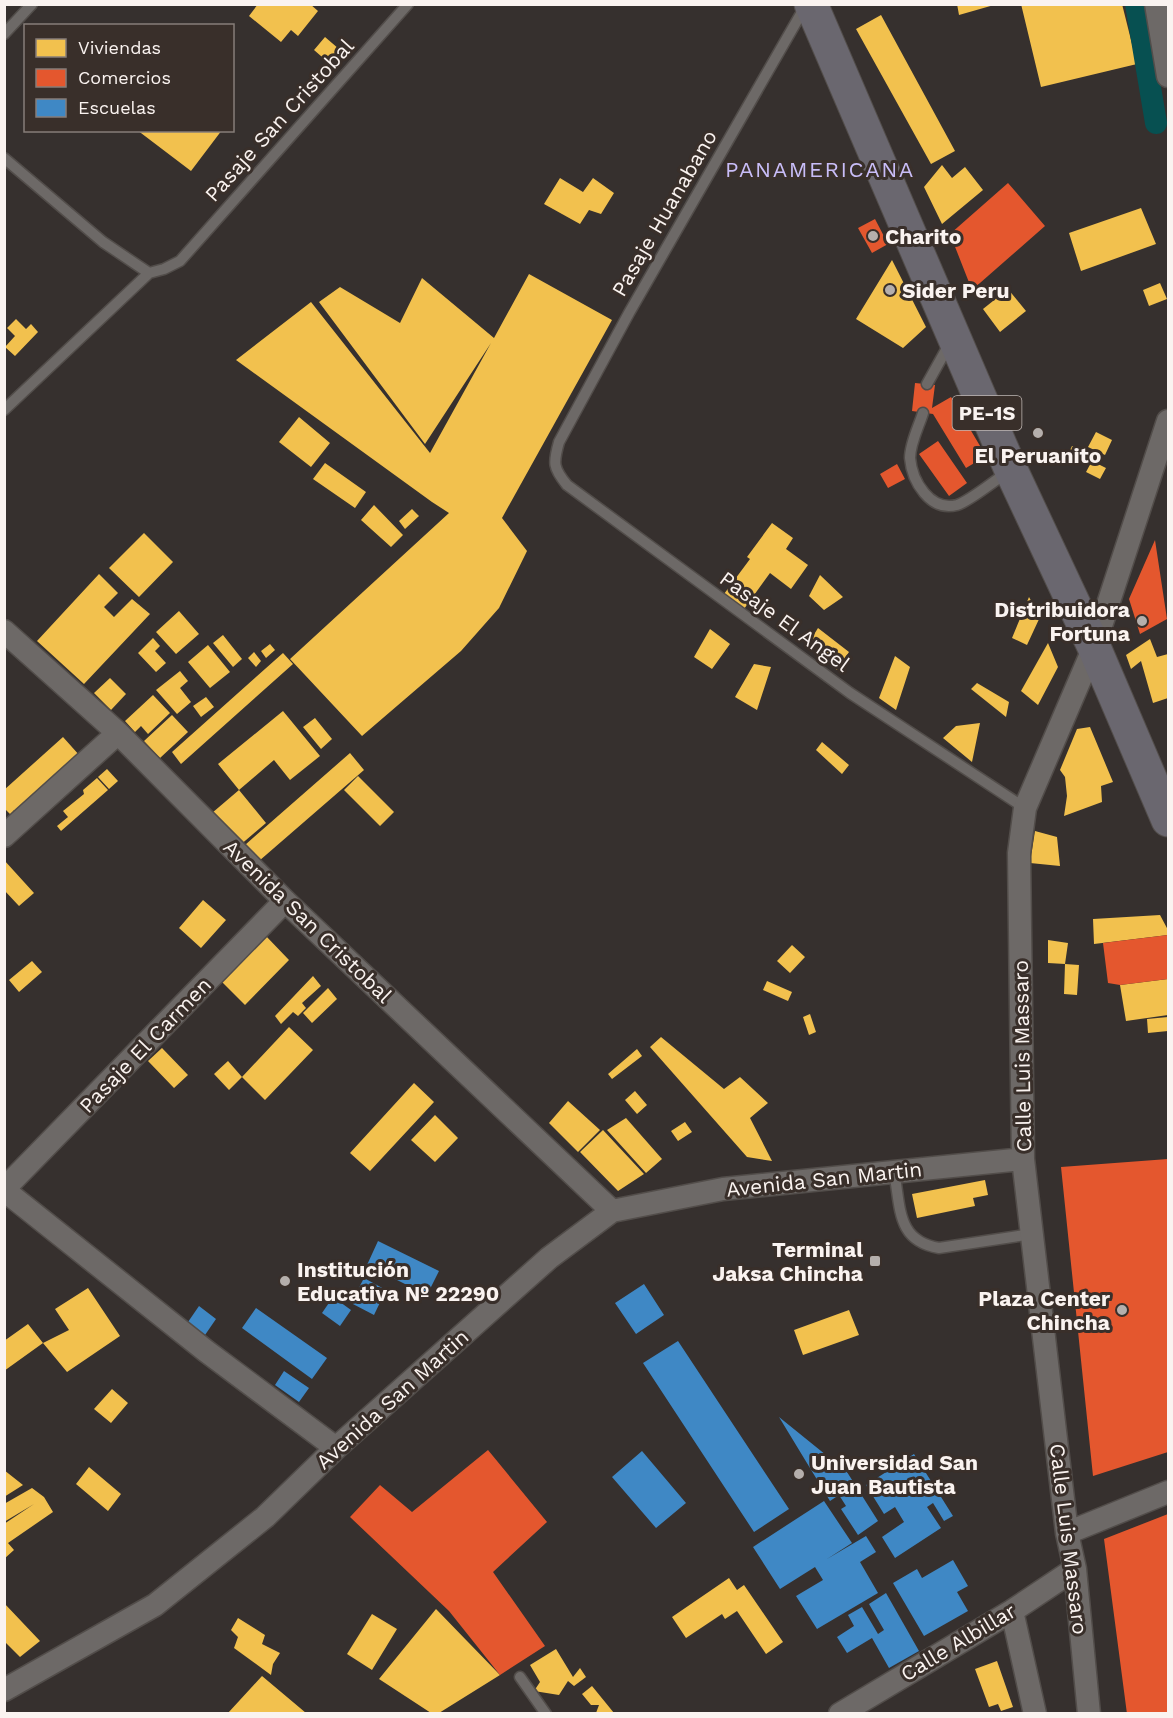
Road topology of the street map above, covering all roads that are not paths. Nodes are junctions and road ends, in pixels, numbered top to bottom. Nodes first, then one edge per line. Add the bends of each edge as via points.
1 (32, 4) edge
2 (408, 4) edge
3 (806, 4) edge
4 (811, 4) edge
5 (1155, 4) edge
6 (4, 34) edge
7 (1168, 67) edge
8 (4, 158) edge
9 (149, 273) junction
10 (955, 336) junction
11 (927, 384) dead end
12 (4, 410) edge
13 (922, 413) dead end
14 (1168, 421) edge
15 (560, 442) joint
16 (1011, 470) junction
17 (4, 631) edge
18 (1094, 647) junction
19 (118, 733) junction
20 (1025, 808) junction
21 (1168, 820) edge
22 (4, 836) edge
23 (285, 901) junction
24 (1023, 1159) junction
25 (894, 1172) junction
26 (4, 1189) edge
27 (612, 1211) junction
28 (1032, 1234) junction
29 (336, 1448) junction
30 (1168, 1492) edge
31 (1067, 1533) junction
32 (1075, 1569) junction
33 (1012, 1611) junction
34 (520, 1677) dead end
35 (4, 1690) edge
36 (546, 1713) edge
37 (840, 1713) edge
38 (1035, 1713) edge
39 (1089, 1713) edge

1 - 6 lane
2 - 9 lane, Pasaje San Cristobal via 180,261
3 - 15 lane, Pasaje Huanabano via 629,313
4 - 10 highway, PE-1S
5 - 7 street
8 - 9 lane via 103,242
9 - 12 lane
10 - 11 lane
10 - 16 highway, PE-1S
13 - 16 lane via 910,457 915,477 933,502 959,504
14 - 18 street, Calle Luis Massaro
15 - 20 lane, Pasaje El Angel via 555,458 557,473 567,485 850,693
16 - 18 highway, PE-1S
17 - 19 street, Avenida San Cristobal
18 - 20 street, Calle Luis Massaro
18 - 21 highway, PE-1S
19 - 22 street
19 - 23 street, Avenida San Cristobal
20 - 24 street, Calle Luis Massaro via 1019,853
23 - 26 street, Pasaje El Carmen
23 - 27 street, Avenida San Cristobal
24 - 25 street, Avenida San Martin
24 - 28 street, Calle Luis Massaro
25 - 27 street, Avenida San Martin via 723,1189
25 - 28 lane via 904,1226 911,1237 925,1246 939,1248
26 - 29 street via 206,1351
27 - 29 street, Avenida San Martin via 549,1258
28 - 31 street, Calle Luis Massaro
29 - 35 street, Avenida San Martin via 265,1517 155,1605
30 - 31 street
31 - 32 street, Calle Luis Massaro
32 - 33 street, Calle Albillar
32 - 39 street, Calle Luis Massaro
33 - 37 street, Calle Albillar
33 - 38 street
34 - 36 lane

